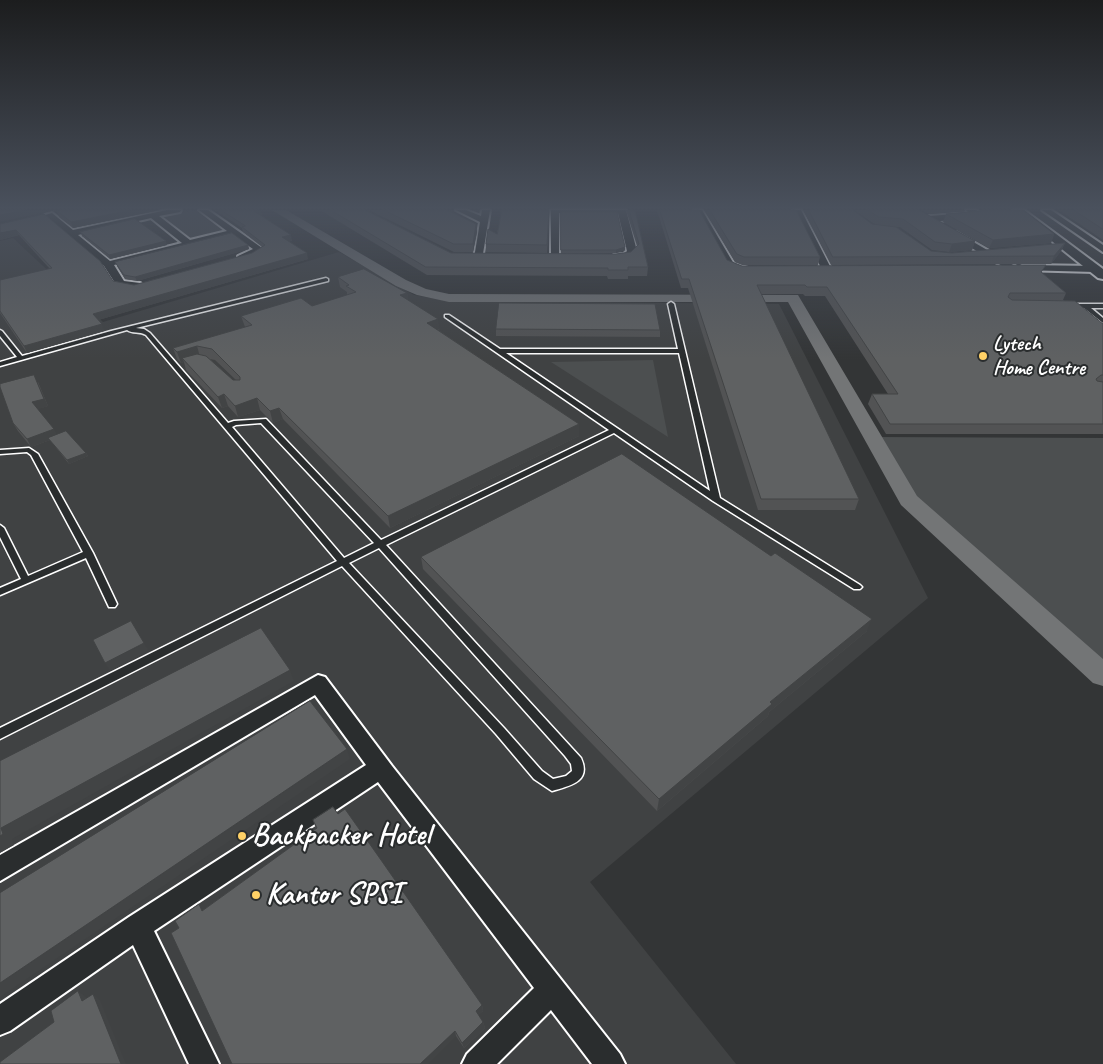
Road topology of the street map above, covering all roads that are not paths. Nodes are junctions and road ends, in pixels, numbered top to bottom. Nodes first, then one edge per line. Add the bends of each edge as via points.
1 (103, 260) edge
2 (125, 260) edge
3 (726, 260) edge
4 (823, 260) edge
5 (998, 260) edge
6 (1081, 260) edge
7 (108, 264) junction
8 (1012, 268) junction
9 (994, 269) edge
10 (760, 270) edge
11 (828, 270) edge
12 (1099, 271) edge
13 (326, 280) dead end
14 (147, 285) edge
15 (671, 304) dead end
16 (1066, 306) edge
17 (1085, 306) junction
18 (1103, 306) edge
19 (447, 316) dead end
20 (1103, 321) edge
21 (130, 330) junction
22 (0, 332) edge
23 (498, 351) junction
24 (682, 351) junction
25 (22, 358) junction
26 (0, 364) edge
27 (226, 427) junction
28 (614, 430) junction
29 (0, 452) edge
30 (716, 499) junction
31 (0, 528) edge
32 (380, 544) junction
33 (88, 553) junction
34 (343, 562) junction
35 (26, 580) junction
36 (856, 587) dead end
37 (0, 592) edge
38 (112, 604) dead end
39 (0, 734) edge
40 (380, 768) junction
41 (0, 868) edge
42 (138, 926) junction
43 (551, 990) junction
44 (0, 1021) edge
45 (204, 1064) edge
46 (477, 1064) edge
47 (610, 1064) edge

1 - 7 street
2 - 7 street
3 - 10 street via 730,266 741,270
4 - 11 street
5 - 8 street
6 - 12 street
7 - 14 street via 121,284
8 - 9 street
8 - 12 street
13 - 21 lane
15 - 24 lane
16 - 17 lane
17 - 18 lane
17 - 20 lane
19 - 23 lane
21 - 25 lane
21 - 27 lane via 142,330 148,334 180,367
22 - 25 lane
23 - 24 lane
23 - 28 lane
24 - 30 lane
25 - 26 lane
27 - 32 lane via 234,423 263,421
27 - 34 lane
28 - 30 lane
28 - 32 lane
29 - 33 lane via 29,450 34,454
30 - 36 lane
31 - 35 lane
32 - 34 lane
32 - 34 lane via 577,762 578,773 569,781 552,785 538,775
33 - 35 lane
33 - 38 lane
34 - 39 lane
35 - 37 lane
40 - 41 street via 318,683
40 - 42 street
40 - 43 street
42 - 44 street
42 - 45 street
43 - 46 street
43 - 47 street

